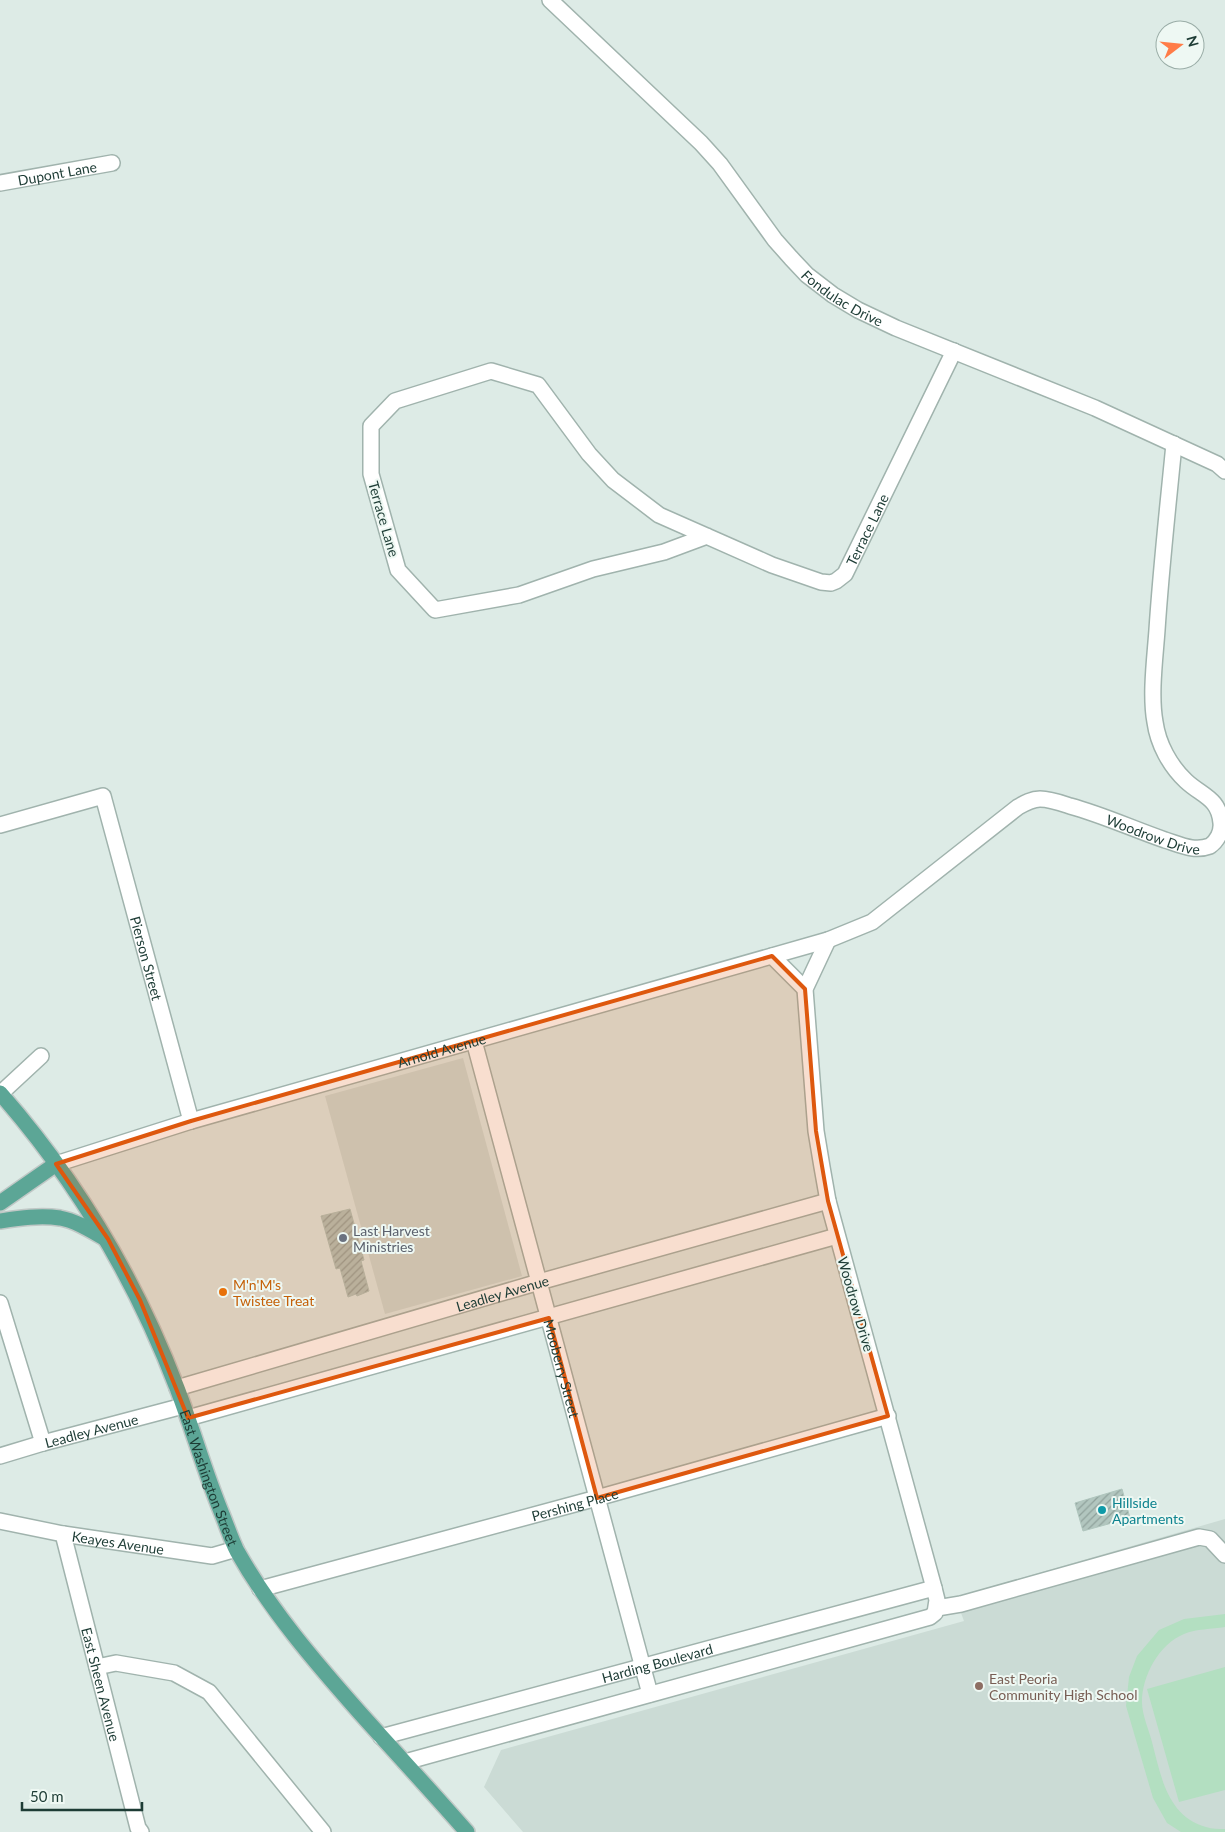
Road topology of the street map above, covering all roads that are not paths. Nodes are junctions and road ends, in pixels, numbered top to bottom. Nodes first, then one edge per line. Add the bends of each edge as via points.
1 (550, 0) edge
2 (112, 162) dead end
3 (0, 183) edge
4 (954, 351) junction
5 (1174, 444) junction
6 (1225, 471) edge
7 (707, 536) junction
8 (0, 826) edge
9 (828, 940) junction
10 (772, 956) junction
11 (805, 989) junction
12 (474, 1042) junction
13 (41, 1056) dead end
14 (0, 1093) edge
15 (192, 1121) junction
16 (56, 1164) junction
17 (828, 1201) junction
18 (0, 1203) edge
19 (0, 1220) edge
20 (838, 1236) junction
21 (108, 1239) junction
22 (539, 1282) junction
23 (0, 1303) edge
24 (549, 1318) junction
25 (177, 1388) junction
26 (185, 1412) junction
27 (888, 1416) junction
28 (44, 1442) junction
29 (0, 1456) edge
30 (597, 1498) junction
31 (0, 1521) edge
32 (63, 1534) junction
33 (236, 1549) junction
34 (1225, 1555) edge
35 (934, 1588) junction
36 (260, 1589) junction
37 (936, 1610) junction
38 (643, 1666) junction
39 (97, 1667) junction
40 (650, 1694) junction
41 (381, 1737) junction
42 (405, 1762) junction
43 (142, 1832) edge
44 (323, 1832) edge
45 (467, 1832) edge

1 - 4 street, Fondulac Drive via 701,143 725,170 775,240 819,285 858,310
2 - 3 street, Dupont Lane
4 - 5 street, Fondulac Drive
4 - 7 street, Terrace Lane via 841,578 831,583 821,582 772,565
5 - 6 street, Fondulac Drive
5 - 9 street, Woodrow Drive via 1157,622 1154,722 1166,757 1186,781 1214,803 1220,814 1222,827 1214,844 1191,848 1085,810 1039,799 1018,807 872,922
7 - 7 street, Terrace Lane via 659,515 613,480 589,454 538,385 491,371 395,401 370,426 371,474 398,570 435,610 519,595 593,569 664,552
8 - 15 street, Pierson Street via 103,796
9 - 10 street, Arnold Avenue
9 - 11 street, Woodrow Drive
10 - 11 street
10 - 12 street, Arnold Avenue
11 - 17 street, Woodrow Drive via 816,1131
12 - 15 street, Arnold Avenue
12 - 22 street, Mooberry Street
13 - 14 street
14 - 16 main road, East Washington Street
15 - 16 street, Arnold Avenue
16 - 18 main road
16 - 21 main road, East Washington Street
17 - 20 street, Woodrow Drive
17 - 22 street, Leadley Avenue
19 - 21 main road via 61,1218
20 - 24 street, Leadley Avenue
20 - 27 street, Woodrow Drive
21 - 25 main road, East Washington Street via 140,1300
22 - 24 street, Mooberry Street
22 - 25 street, Leadley Avenue
23 - 28 street
24 - 26 street, Leadley Avenue
24 - 30 street, Mooberry Street
25 - 26 main road, East Washington Street
26 - 28 street, Leadley Avenue
26 - 33 main road, East Washington Street
27 - 30 street, Pershing Place
27 - 35 street, Woodrow Drive
28 - 29 street, Leadley Avenue
30 - 36 street, Pershing Place
30 - 38 street, Mooberry Street
31 - 32 street, Keayes Avenue
32 - 33 street, Keayes Avenue via 212,1556
32 - 39 street, East Sheen Avenue
33 - 36 main road, East Washington Street
34 - 37 street, Harding Boulevard via 1210,1540 1199,1537
35 - 37 street, Woodrow Drive
35 - 38 street, Harding Boulevard
36 - 41 main road, East Washington Street via 310,1656
37 - 40 street, Harding Boulevard via 930,1616
38 - 40 street, Mooberry Street
38 - 41 street, Harding Boulevard
39 - 43 street, East Sheen Avenue via 138,1828
39 - 44 street via 116,1663 174,1673 210,1692
40 - 42 street, Harding Boulevard
41 - 42 main road, East Washington Street
42 - 45 main road, East Washington Street

